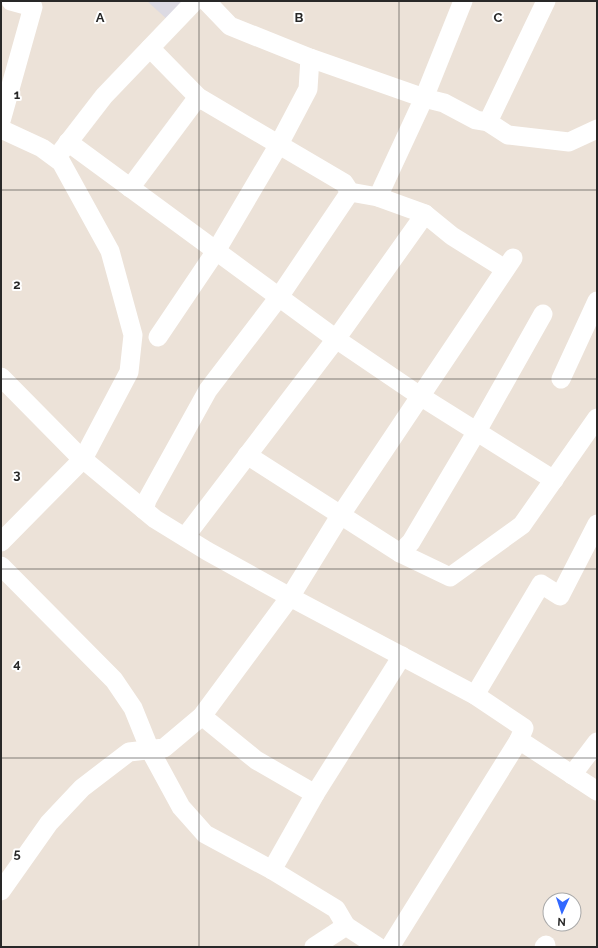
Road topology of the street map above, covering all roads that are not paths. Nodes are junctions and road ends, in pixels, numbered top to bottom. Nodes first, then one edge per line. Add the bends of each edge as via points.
1 (11, 1) edge
2 (195, 1) edge
3 (206, 1) edge
4 (463, 1) edge
5 (546, 1) edge
6 (150, 48) junction
7 (310, 58) junction
8 (198, 97) junction
9 (424, 98) junction
10 (1, 121) edge
11 (488, 122) junction
12 (1, 129) edge
13 (597, 129) edge
14 (68, 142) junction
15 (278, 146) junction
16 (56, 159) junction
17 (130, 188) junction
18 (350, 192) junction
19 (378, 197) junction
20 (425, 214) junction
21 (216, 251) junction
22 (279, 297) junction
23 (597, 301) edge
24 (543, 314) dead end
25 (158, 337) dead end
26 (336, 339) junction
27 (1, 377) edge
28 (561, 380) dead end
29 (420, 396) junction
30 (597, 418) edge
31 (477, 432) junction
32 (247, 455) junction
33 (83, 459) junction
34 (554, 480) junction
35 (144, 510) junction
36 (340, 516) junction
37 (597, 524) edge
38 (185, 537) junction
39 (1, 542) edge
40 (400, 553) junction
41 (1, 566) edge
42 (290, 597) junction
43 (402, 656) junction
44 (475, 695) junction
45 (202, 716) junction
46 (519, 740) junction
47 (597, 742) edge
48 (150, 750) junction
49 (572, 775) junction
50 (597, 791) edge
51 (315, 794) junction
52 (272, 870) junction
53 (1, 891) edge
54 (346, 926) junction
55 (314, 947) edge
56 (378, 947) edge
57 (390, 947) edge

1 - 10 street via 33,7
2 - 6 street
3 - 7 street via 230,26
4 - 9 street
5 - 11 street
6 - 8 street
6 - 14 street via 104,96
7 - 9 street
7 - 15 street via 308,89
8 - 15 street
8 - 17 street
9 - 11 street via 444,103 476,120
9 - 19 street
11 - 13 street via 508,135 569,142
12 - 16 street via 42,148
14 - 16 street
14 - 17 street
15 - 18 street via 344,183
15 - 21 street
16 - 33 street via 61,162 110,251 133,335 128,372
17 - 21 street
18 - 19 street
18 - 22 street
19 - 20 street
20 - 26 street
20 - 29 street via 452,236 509,263
21 - 22 street
21 - 25 street
22 - 26 street
22 - 35 street via 208,390 147,500
23 - 28 street
24 - 31 street
26 - 29 street
26 - 32 street
27 - 33 street
29 - 31 street
29 - 36 street
30 - 34 street
31 - 34 street
31 - 40 street via 411,542
32 - 36 street
32 - 38 street
33 - 35 street
33 - 39 street
34 - 40 street via 522,525 450,577
35 - 38 street
36 - 40 street
36 - 42 street
37 - 44 street via 560,596 541,584
38 - 42 street
41 - 48 street via 114,680 133,708
42 - 43 street
42 - 45 street
43 - 44 street
43 - 51 street
44 - 46 street via 524,728
45 - 48 street via 164,748
45 - 51 street via 256,760
46 - 49 street
46 - 57 street
47 - 49 street
48 - 52 street via 182,807 205,834
48 - 53 street via 129,752 82,788 49,823
49 - 50 street
51 - 52 street
52 - 54 street via 336,910
54 - 55 street
54 - 56 street

